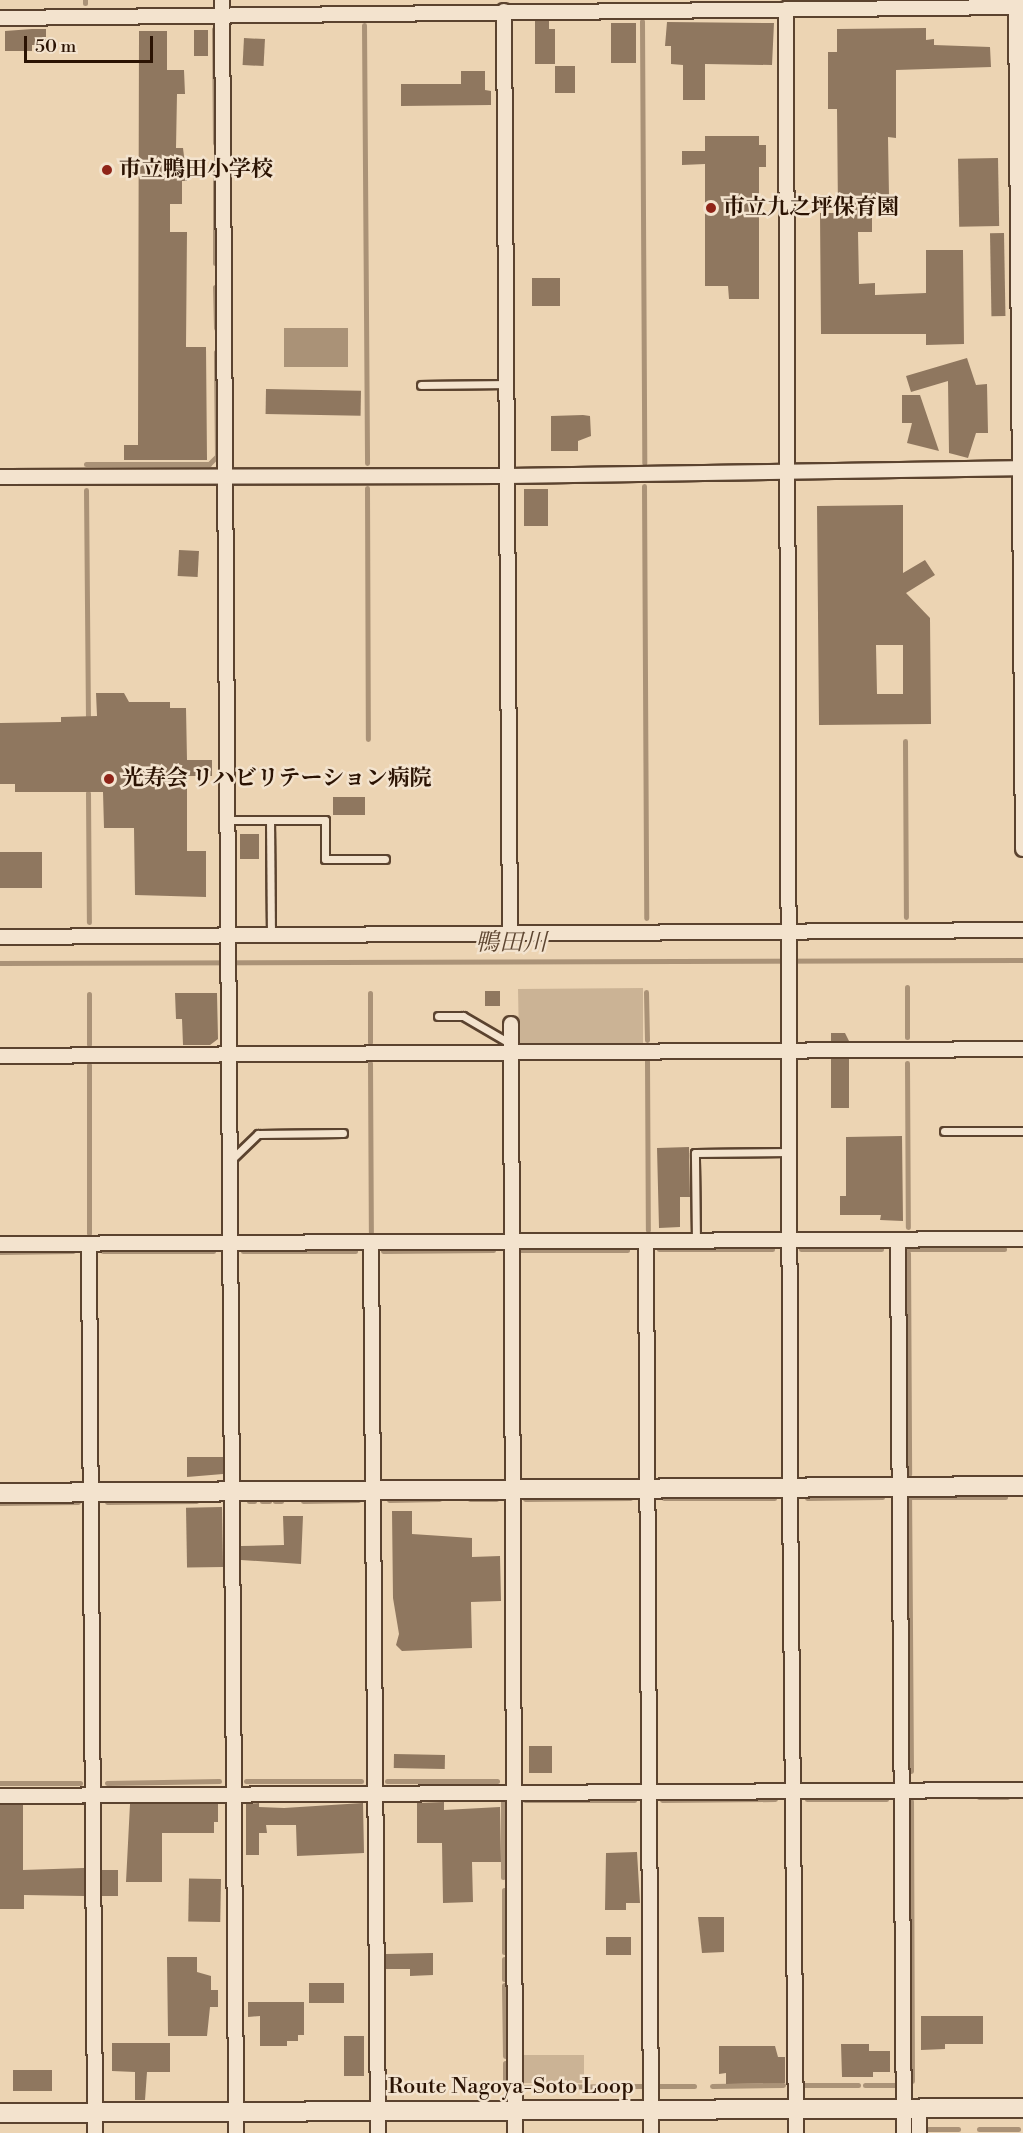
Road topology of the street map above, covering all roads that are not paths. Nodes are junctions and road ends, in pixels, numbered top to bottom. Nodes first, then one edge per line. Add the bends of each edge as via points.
1 (861, 4) edge
2 (564, 5) edge
3 (659, 5) edge
4 (1019, 5) edge
5 (318, 6) edge
6 (485, 6) edge
7 (222, 7) edge
8 (786, 9) junction
9 (504, 11) junction
10 (0, 18) edge
11 (507, 384) junction
12 (421, 385) dead end
13 (1022, 468) edge
14 (788, 473) junction
15 (226, 475) junction
16 (508, 476) junction
17 (0, 477) edge
18 (228, 820) junction
19 (270, 820) junction
20 (1023, 849) edge
21 (385, 859) dead end
22 (1023, 930) edge
23 (510, 934) junction
24 (271, 936) junction
25 (0, 937) edge
26 (788, 937) junction
27 (228, 941) junction
28 (438, 1016) dead end
29 (511, 1024) dead end
30 (511, 1048) junction
31 (1023, 1049) edge
32 (791, 1051) junction
33 (231, 1054) junction
34 (0, 1056) edge
35 (944, 1131) dead end
36 (1023, 1131) edge
37 (343, 1133) dead end
38 (791, 1152) junction
39 (232, 1159) junction
40 (1023, 1239) edge
41 (791, 1240) junction
42 (898, 1240) junction
43 (646, 1241) junction
44 (696, 1241) junction
45 (370, 1242) junction
46 (512, 1242) junction
47 (232, 1243) junction
48 (0, 1244) edge
49 (89, 1244) junction
50 (898, 1486) junction
51 (1023, 1486) edge
52 (790, 1487) junction
53 (647, 1488) junction
54 (513, 1489) junction
55 (373, 1490) junction
56 (234, 1491) junction
57 (0, 1492) edge
58 (91, 1492) junction
59 (899, 1790) junction
60 (1023, 1790) edge
61 (794, 1791) junction
62 (514, 1792) junction
63 (648, 1792) junction
64 (376, 1793) junction
65 (235, 1794) junction
66 (93, 1795) junction
67 (0, 1796) edge
68 (1023, 2108) edge
69 (795, 2110) junction
70 (912, 2110) junction
71 (377, 2111) junction
72 (651, 2111) junction
73 (95, 2112) junction
74 (236, 2112) junction
75 (515, 2112) junction
76 (0, 2113) edge
77 (95, 2133) edge
78 (237, 2133) edge
79 (378, 2133) edge
80 (515, 2133) edge
81 (651, 2133) edge
82 (796, 2133) edge
83 (904, 2133) edge
84 (919, 2133) edge

1 - 4 street
1 - 8 street
2 - 3 street
2 - 9 street
3 - 8 street
4 - 13 street
5 - 6 street
5 - 7 street
6 - 9 street
7 - 10 street
7 - 15 street
8 - 14 street
9 - 11 street
11 - 12 lane
11 - 16 street
13 - 14 street
13 - 20 street
14 - 16 street
14 - 26 street
15 - 16 street
15 - 17 street
15 - 18 street
16 - 23 street
18 - 19 lane
18 - 27 street
19 - 21 lane via 325,820 326,859
19 - 24 lane
22 - 26 street
23 - 24 street
23 - 26 street
24 - 27 street
25 - 27 street
26 - 32 street
27 - 33 street
28 - 30 lane via 463,1016
29 - 30 street
30 - 32 street
30 - 33 street
30 - 46 street
31 - 32 street
32 - 38 street
33 - 34 street
33 - 39 street
35 - 36 lane
37 - 39 lane via 258,1134
38 - 41 street
38 - 44 lane via 695,1153
39 - 47 street
40 - 42 street
41 - 42 street
41 - 44 street
41 - 52 street
42 - 50 street
43 - 44 street
43 - 46 street
43 - 53 street
45 - 46 street
45 - 47 street
45 - 55 street
46 - 54 street
47 - 49 street
47 - 56 street
48 - 49 street
49 - 58 street
50 - 51 street
50 - 52 street
50 - 59 street
52 - 53 street
52 - 61 street
53 - 54 street
53 - 63 street
54 - 55 street
54 - 62 street
55 - 56 street
55 - 64 street
56 - 58 street
56 - 65 street
57 - 58 street
58 - 66 street
59 - 60 street
59 - 61 street
59 - 70 street
61 - 63 street
61 - 69 street
62 - 63 street
62 - 64 street
62 - 75 street
63 - 72 street
64 - 65 street
64 - 71 street
65 - 66 street
65 - 74 street
66 - 67 street
66 - 73 street
68 - 70 street, Route Nagoya-Soto Loop
69 - 70 street, Route Nagoya-Soto Loop
69 - 72 street, Route Nagoya-Soto Loop
69 - 82 street
70 - 83 street
70 - 84 street
71 - 74 street, Route Nagoya-Soto Loop
71 - 75 street, Route Nagoya-Soto Loop
71 - 79 street
72 - 75 street, Route Nagoya-Soto Loop
72 - 81 street
73 - 74 street, Route Nagoya-Soto Loop
73 - 76 street, Route Nagoya-Soto Loop
73 - 77 street
74 - 78 street
75 - 80 street

